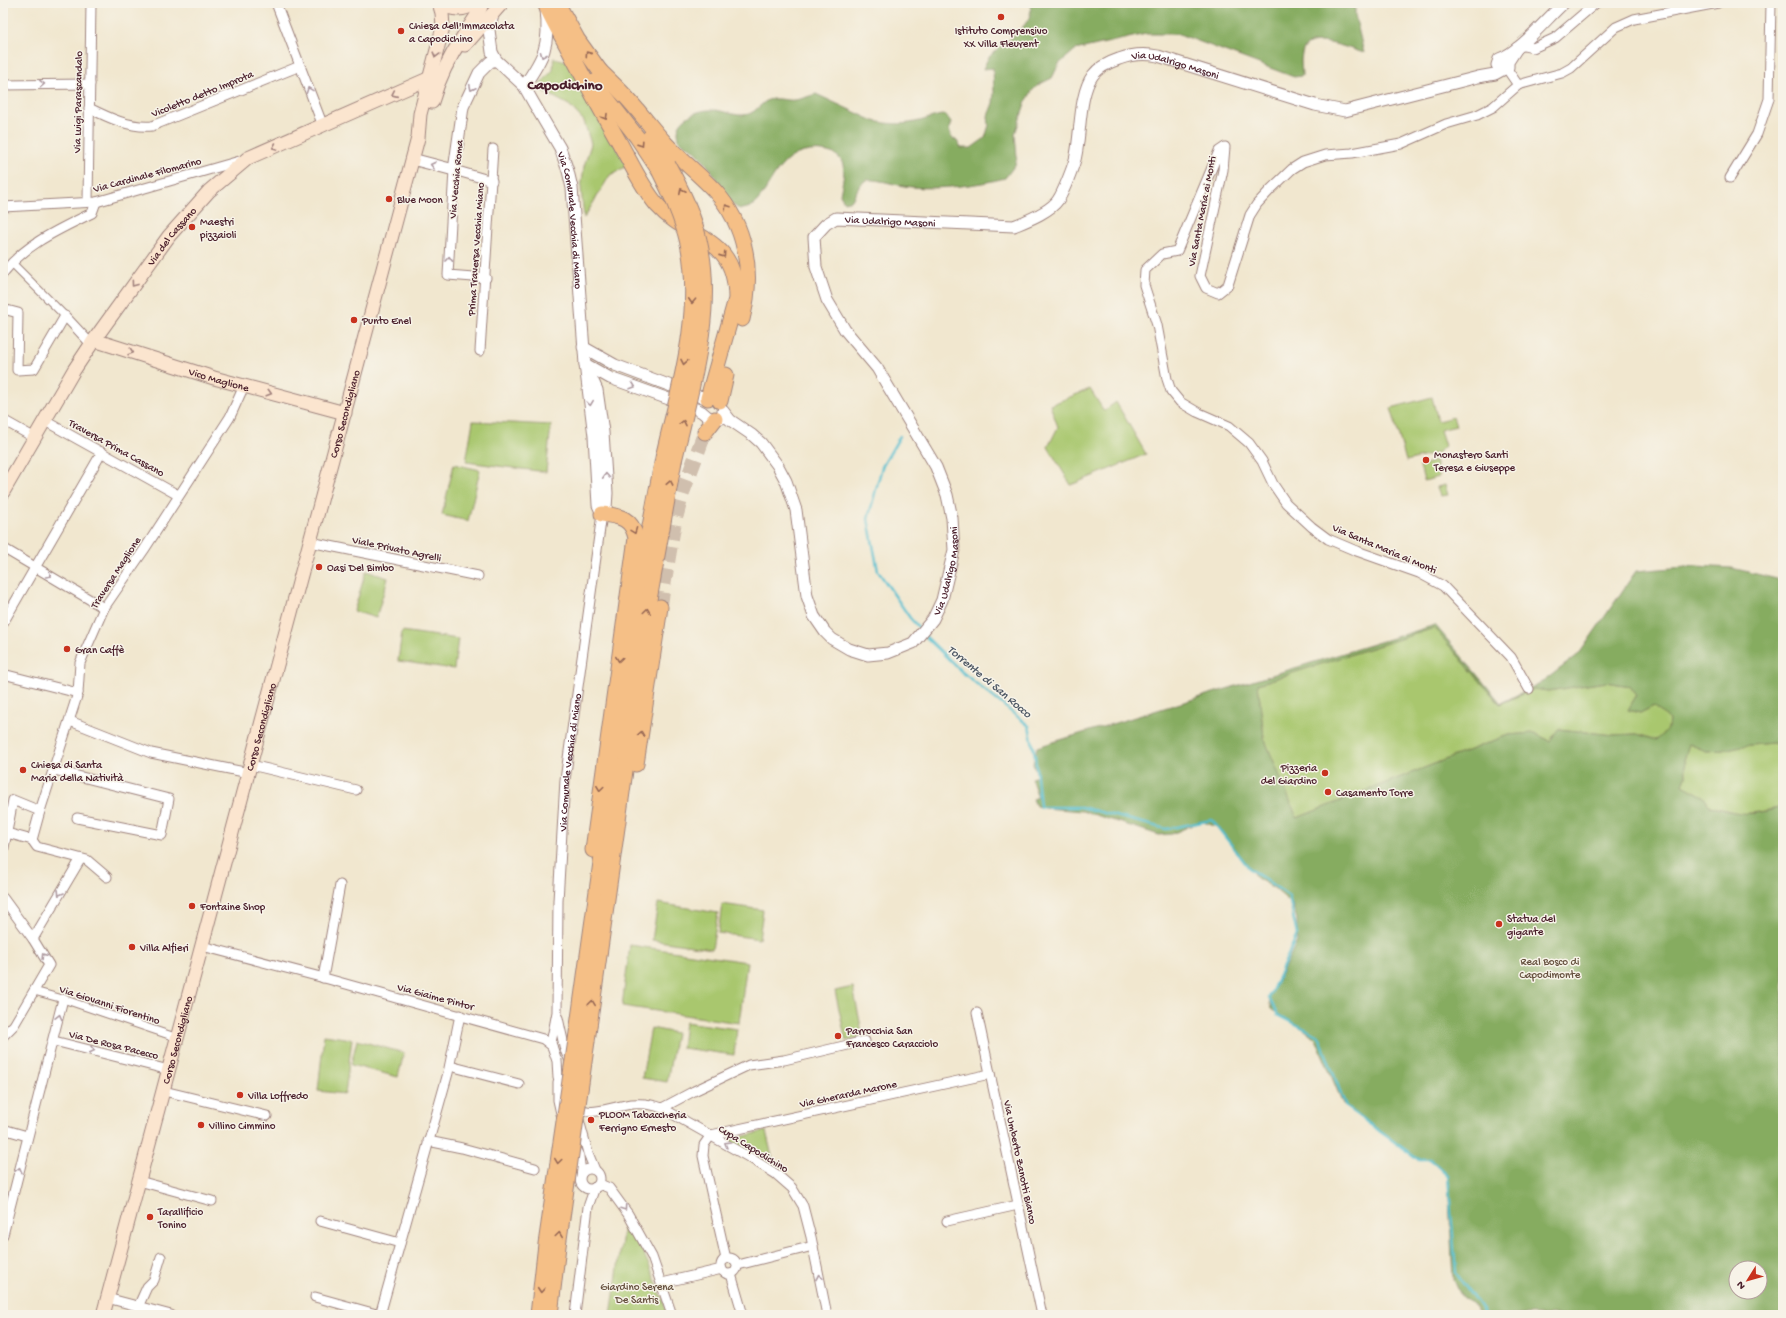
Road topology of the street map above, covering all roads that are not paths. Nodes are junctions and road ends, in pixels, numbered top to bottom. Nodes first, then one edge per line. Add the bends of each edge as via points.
1 (91, 3) edge
2 (276, 3) edge
3 (440, 3) edge
4 (475, 3) edge
5 (482, 3) edge
6 (502, 3) edge
7 (544, 3) edge
8 (557, 3) edge
9 (1596, 3) edge
10 (1718, 3) edge
11 (1771, 3) edge
12 (1559, 4) edge
13 (492, 14) junction
14 (567, 46) junction
15 (1518, 47) junction
16 (496, 60) junction
17 (447, 64) junction
18 (1504, 65) junction
19 (300, 66) junction
20 (600, 72) junction
21 (430, 78) junction
22 (90, 84) junction
23 (3, 85) edge
24 (1518, 85) junction
25 (524, 86) junction
26 (89, 108) junction
27 (323, 126) junction
28 (418, 138) junction
29 (493, 149) dead end
30 (248, 158) junction
31 (412, 159) junction
32 (454, 170) junction
33 (1730, 178) dead end
34 (492, 181) junction
35 (92, 201) junction
36 (3, 208) edge
37 (12, 263) junction
38 (3, 273) edge
39 (486, 278) junction
40 (3, 309) edge
41 (64, 316) junction
42 (93, 342) junction
43 (583, 347) junction
44 (480, 350) dead end
45 (585, 364) junction
46 (615, 365) junction
47 (610, 378) junction
48 (244, 386) junction
49 (597, 390) junction
50 (715, 405) junction
51 (345, 413) junction
52 (3, 420) edge
53 (45, 421) junction
54 (705, 432) tunnel mouth
55 (35, 438) junction
56 (102, 452) junction
57 (669, 460) junction
58 (3, 492) edge
59 (178, 495) junction
60 (602, 514) junction
61 (310, 542) junction
62 (3, 548) edge
63 (35, 567) junction
64 (478, 576) dead end
65 (660, 607) tunnel mouth
66 (104, 608) junction
67 (3, 623) edge
68 (3, 674) edge
69 (1529, 688) dead end
70 (78, 693) junction
71 (70, 721) junction
72 (250, 769) junction
73 (54, 770) junction
74 (356, 790) dead end
75 (3, 799) edge
76 (13, 800) junction
77 (40, 811) junction
78 (77, 818) dead end
79 (7, 833) junction
80 (32, 840) junction
81 (3, 853) edge
82 (80, 860) junction
83 (107, 877) dead end
84 (340, 886) dead end
85 (3, 898) edge
86 (33, 939) junction
87 (202, 946) junction
88 (594, 950) junction
89 (323, 978) junction
90 (34, 991) junction
91 (63, 999) junction
92 (557, 1012) junction
93 (977, 1014) dead end
94 (460, 1015) junction
95 (3, 1036) edge
96 (178, 1038) junction
97 (54, 1041) junction
98 (549, 1041) junction
99 (575, 1041) junction
100 (865, 1041) dead end
101 (450, 1066) junction
102 (574, 1066) junction
103 (169, 1070) junction
104 (990, 1074) junction
105 (558, 1079) junction
106 (519, 1084) dead end
107 (164, 1091) junction
108 (582, 1092) junction
109 (579, 1107) junction
110 (662, 1108) junction
111 (266, 1116) dead end
112 (3, 1129) edge
113 (711, 1135) junction
114 (27, 1136) junction
115 (428, 1140) junction
116 (535, 1168) dead end
117 (595, 1170) junction
118 (581, 1174) junction
119 (139, 1181) junction
120 (584, 1187) junction
121 (596, 1187) junction
122 (212, 1201) dead end
123 (7, 1203) edge
124 (1018, 1205) junction
125 (588, 1207) junction
126 (320, 1221) dead end
127 (947, 1221) dead end
128 (3, 1235) edge
129 (400, 1242) junction
130 (813, 1246) junction
131 (161, 1257) dead end
132 (726, 1259) junction
133 (738, 1265) junction
134 (722, 1269) junction
135 (731, 1274) junction
136 (662, 1283) junction
137 (315, 1297) dead end
138 (107, 1298) junction
139 (138, 1307) junction
140 (103, 1315) edge
141 (171, 1315) edge
142 (380, 1315) edge
143 (538, 1315) edge
144 (550, 1315) edge
145 (575, 1315) edge
146 (672, 1315) edge
147 (743, 1315) edge
148 (827, 1315) edge
149 (1042, 1315) edge

1 - 22 street, Via Luigi Parascandalo
2 - 19 street
3 - 4 main road via 457,9
3 -> 21 main road, Corso Secondigliano via 443,27
5 - 17 main road, Corso Secondigliano via 478,16
6 - 13 main road
7 - 14 highway
7 -> 25 street via 545,51
20 -> 8 highway via 577,39
9 - 15 street via 1554,38 1533,48
10 - 24 street, Via Santa Maria ai Monti via 1634,19 1616,27 1562,74
11 - 33 street via 1769,99 1757,134
12 - 15 street
13 - 16 street via 489,30
13 - 17 main road
14 -> 50 highway, bridge via 603,114 656,204 675,221 712,242 731,268 736,299
14 -> 57 highway, bridge via 659,170 676,205 688,243 693,283 691,323
15 - 18 street
16 - 25 street, Via Comunale Vecchia di Miano
16 -> 32 street, Via Vecchia Roma via 490,62 479,73 463,107
17 - 28 main road, Corso Secondigliano via 441,73 428,117
18 - 24 street
18 - 50 street, Via Udalrigo Masoni via 1495,74 1345,111 1315,105 1158,56 1135,54 1111,62 1094,74 1088,83 1076,157 1058,201 1037,216 1014,226 836,218 826,224 814,237 816,267 827,300 845,330 878,368 936,467 947,495 952,518 954,550 942,600 933,619 913,643 888,654 868,655 849,649 825,632 814,616 809,602 796,510 786,481 761,443 730,420
19 - 26 street, Vicoletto detto Improta via 152,126 145,127 118,121
27 -> 19 street
50 -> 20 highway via 747,294 748,270 743,240 731,213 714,190 666,144 625,96
57 -> 20 highway, bridge via 702,324 705,282 699,240 687,201 668,164
21 -> 27 main road, Via del Cassano
21 - 28 main road, Corso Secondigliano via 420,114
23 -> 22 street
22 - 26 street, Via Luigi Parascandalo
24 - 69 street, Via Santa Maria ai Monti via 1493,107 1401,144 1325,155 1303,162 1292,169 1257,204 1250,215 1228,285 1218,293 1206,288 1200,276 1223,170 1225,147 1219,151 1178,251 1162,254 1145,270 1144,285 1157,325 1167,379 1171,391 1180,402 1229,426 1249,443 1286,503 1328,539 1419,573 1443,586 1511,657
25 - 43 street, Via Comunale Vecchia di Miano via 560,148 568,170 572,188
26 - 35 street, Via Luigi Parascandalo
27 -> 30 main road, Via del Cassano
28 - 31 main road, Corso Secondigliano
29 - 34 street, Prima Traversa Vecchia Miano
30 - 35 street, Via Cardinale Filomarino
30 -> 42 main road, Via del Cassano via 209,191 174,230
32 -> 31 street
31 - 51 main road, Corso Secondigliano
32 - 34 street
39 -> 32 street, Via Vecchia Roma via 448,275
34 - 39 street, Prima Traversa Vecchia Miano
35 - 36 street, Via Cardinale Filomarino
35 - 37 street via 92,213 44,237
37 - 38 street
37 - 41 street
39 - 44 street, Prima Traversa Vecchia Miano
40 - 41 street via 18,314 17,370 34,369
41 - 42 street
42 -> 48 main road, Vico Maglione
42 - 53 main road, Via del Cassano
43 - 45 street, Via Comunale Vecchia di Miano
43 - 46 street
45 - 46 street
45 - 47 street, Via Udalrigo Masoni
45 - 49 street, Via Comunale Vecchia di Miano
45 -> 60 street, Via Comunale Vecchia di Miano via 594,436 598,505
46 - 50 street
47 - 49 street via 603,379
47 -> 50 street, Via Udalrigo Masoni via 681,403
48 -> 51 main road, Vico Maglione
48 - 59 street, Traversa Maglione via 230,417
60 -> 49 street, Via Comunale Vecchia di Miano via 606,508 607,493
50 - 54 highway
51 - 61 main road, Corso Secondigliano
52 - 55 street
53 - 55 main road, Via del Cassano
53 - 56 street, Traversa Prima Cassano
55 - 58 main road, Via del Cassano
56 - 59 street, Traversa Prima Cassano
56 - 63 street
57 - 88 highway via 638,600
59 - 66 street, Traversa Maglione
60 -> 88 highway via 617,516 629,522 634,528 636,538 594,835
60 - 92 street, Via Comunale Vecchia di Miano via 564,780 558,901
61 - 64 street, Viale Privato Agrelli
61 - 72 main road, Corso Secondigliano
62 - 63 street
63 -> 66 street
63 - 67 street
88 -> 65 highway via 622,858
66 - 70 street, Traversa Maglione via 80,663
68 - 70 street
70 - 71 street, Traversa Maglione
71 - 72 street via 151,753
71 - 73 street, Traversa Maglione
72 - 74 street
72 - 87 main road, Corso Secondigliano
73 - 77 street, Traversa Maglione
73 - 78 street via 169,799 162,834
75 - 76 street
76 - 77 street
76 - 79 street
77 - 80 street, Traversa Maglione
79 - 80 street
79 - 81 street
80 - 82 street via 37,847
82 - 83 street via 86,860
82 -> 86 street
84 - 89 street
85 - 86 street
90 -> 86 street via 49,965
87 - 89 street, Via Giaime Pintor
87 - 96 main road, Corso Secondigliano
88 - 99 highway
89 - 94 street, Via Giaime Pintor
90 - 91 street, Via Giovanni Fiorentino
90 - 95 street via 14,1025
91 - 96 street, Via Giovanni Fiorentino
97 -> 91 street
92 - 98 street, Via Comunale Vecchia di Miano
92 - 99 street, Via Comunale Vecchia di Miano
93 - 104 street, Via Umberto Zanotti Bianco
94 - 98 street, Via Giaime Pintor
94 - 101 street
96 - 103 main road, Corso Secondigliano
97 -> 103 street, Via De Rosa Pacecco
97 - 114 street
98 - 99 street, Via Giaime Pintor via 557,1037
98 - 105 street, Via Comunale Vecchia di Miano via 557,1061
99 - 102 street, Via Comunale Vecchia di Miano via 565,1050
99 -> 143 highway, bridge
144 -> 99 highway, bridge
100 - 110 street via 784,1060 749,1065
101 - 106 street
101 - 115 street
102 - 105 street via 564,1069
102 - 108 street, Via Comunale Vecchia di Miano via 585,1075 586,1084
103 - 107 main road, Corso Secondigliano
104 - 113 street, Via Gherarda Marone
104 - 124 street, Via Umberto Zanotti Bianco
105 - 108 street via 559,1086 565,1094 574,1095
105 - 118 street, Via Comunale Vecchia di Miano via 559,1111 579,1156
107 - 111 street
107 - 119 main road, Corso Secondigliano
108 - 109 street, Via Comunale Vecchia di Miano
109 - 110 street, Cupa Capodichino via 586,1112 631,1104 651,1103
109 - 117 street, Via Comunale Vecchia di Miano via 580,1126
110 - 113 street, Cupa Capodichino
112 - 114 street
130 -> 113 street, Cupa Capodichino via 803,1206 792,1188 776,1174
113 - 132 street via 704,1145 703,1156
123 -> 114 street
115 - 116 street
115 - 129 street
117 - 118 street via 586,1170
117 - 121 street via 600,1178
118 - 120 street via 580,1181
119 - 122 street
119 - 138 main road, Corso Secondigliano
120 - 121 street
120 - 125 street
121 - 125 street
121 -> 136 street via 602,1185 609,1188 627,1212 652,1257
123 - 128 street
124 - 127 street
124 - 149 street, Via Umberto Zanotti Bianco
125 - 145 street
126 - 129 street
129 - 142 street
130 - 133 street
148 -> 130 street, Cupa Capodichino
131 - 139 street via 154,1280 147,1287
132 - 133 street via 733,1259
132 - 134 street via 722,1262
133 - 135 street via 737,1270
134 - 135 street via 725,1273
134 - 136 street
135 - 147 street
136 - 146 street
137 - 142 street
138 - 139 street
138 - 140 main road, Corso Secondigliano
139 - 141 street

